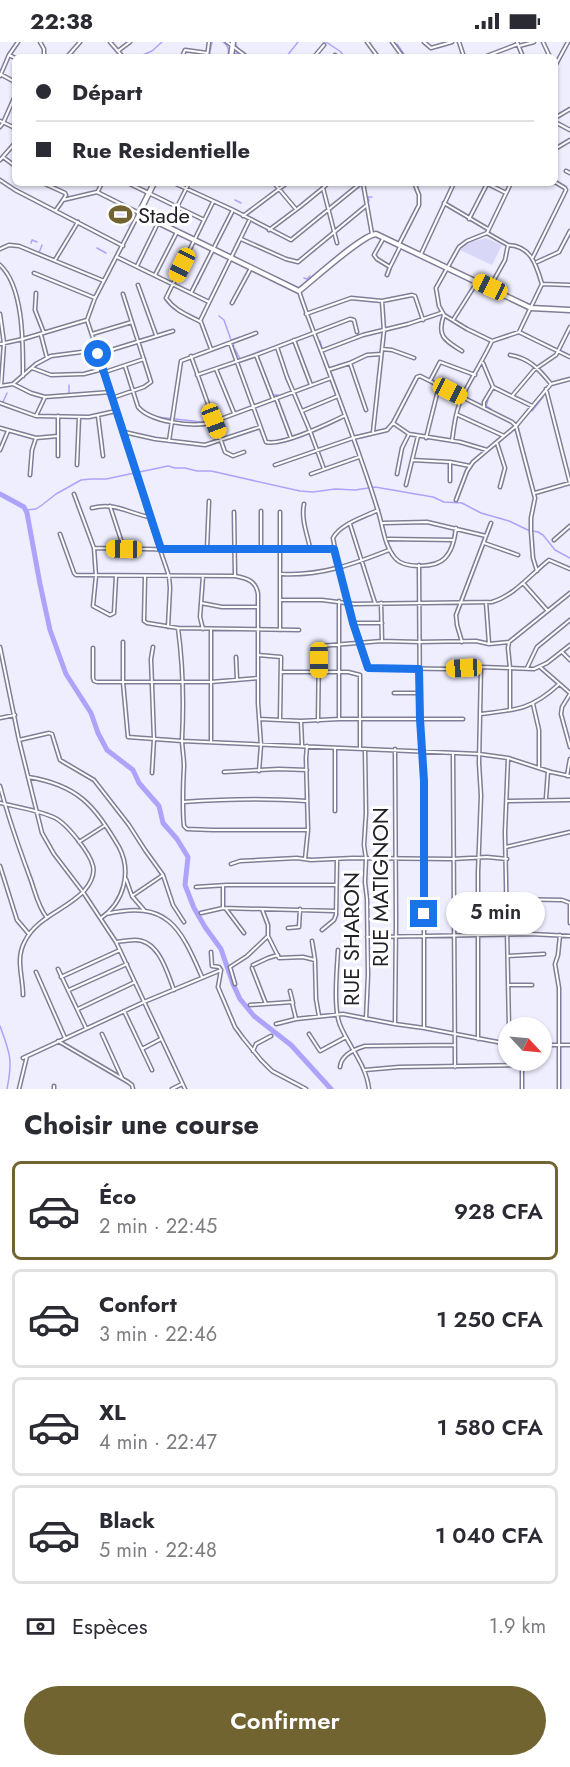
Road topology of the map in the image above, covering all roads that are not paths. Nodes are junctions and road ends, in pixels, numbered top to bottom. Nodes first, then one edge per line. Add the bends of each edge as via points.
1 (18, 42) edge
2 (39, 42) edge
3 (81, 42) edge
4 (110, 42) edge
5 (130, 42) edge
6 (227, 42) edge
7 (367, 42) edge
8 (424, 42) edge
9 (452, 42) edge
10 (534, 42) edge
11 (568, 42) edge
12 (46, 44) dead end
13 (233, 44) edge
14 (518, 44) edge
15 (324, 45) dead end
16 (44, 49) junction
17 (118, 51) junction
18 (375, 53) edge
19 (44, 54) edge
20 (70, 54) edge
21 (120, 54) edge
22 (183, 54) edge
23 (203, 54) edge
24 (316, 54) edge
25 (492, 54) edge
26 (9, 55) junction
27 (12, 56) edge
28 (558, 60) edge
29 (0, 75) edge
30 (12, 102) edge
31 (2, 122) edge
32 (0, 127) edge
33 (12, 146) edge
34 (3, 157) junction
35 (0, 160) edge
36 (12, 164) edge
37 (0, 180) edge
38 (558, 184) edge
39 (50, 186) edge
40 (101, 186) edge
41 (133, 186) edge
42 (152, 186) edge
43 (180, 186) edge
44 (188, 186) edge
45 (276, 186) edge
46 (283, 186) edge
47 (324, 186) edge
48 (358, 186) edge
49 (363, 186) edge
50 (415, 186) edge
51 (452, 186) edge
52 (485, 186) edge
53 (490, 186) edge
54 (510, 186) edge
55 (322, 188) junction
56 (186, 189) junction
57 (279, 189) junction
58 (98, 192) junction
59 (506, 193) junction
60 (148, 194) junction
61 (63, 200) junction
62 (213, 202) junction
63 (444, 203) junction
64 (367, 205) junction
65 (177, 207) junction
66 (56, 210) junction
67 (233, 210) junction
68 (296, 210) junction
69 (328, 210) junction
70 (139, 213) junction
71 (243, 216) junction
72 (469, 219) junction
73 (205, 220) junction
74 (249, 220) junction
75 (78, 222) junction
76 (158, 223) junction
77 (488, 229) junction
78 (269, 230) junction
79 (570, 231) edge
80 (177, 232) junction
81 (334, 233) junction
82 (486, 233) junction
83 (372, 234) junction
84 (385, 237) junction
85 (241, 239) junction
86 (195, 240) junction
87 (337, 243) dead end
88 (400, 244) junction
89 (508, 244) junction
90 (123, 246) junction
91 (0, 249) edge
92 (214, 249) junction
93 (420, 255) junction
94 (117, 257) junction
95 (533, 257) junction
96 (231, 258) junction
97 (55, 260) junction
98 (536, 262) junction
99 (0, 265) edge
100 (136, 267) junction
101 (390, 267) junction
102 (251, 268) junction
103 (447, 268) junction
104 (34, 273) dead end
105 (387, 275) dead end
106 (154, 276) junction
107 (104, 281) junction
108 (477, 282) junction
109 (542, 284) junction
110 (138, 285) dead end
111 (173, 285) junction
112 (570, 285) edge
113 (490, 287) junction
114 (299, 291) junction
115 (36, 293) dead end
116 (191, 293) junction
117 (123, 294) dead end
118 (95, 298) junction
119 (382, 301) junction
120 (210, 302) junction
121 (232, 303) dead end
122 (531, 308) junction
123 (570, 310) edge
124 (306, 314) junction
125 (443, 314) junction
126 (0, 316) edge
127 (87, 320) junction
128 (423, 320) junction
129 (200, 321) junction
130 (452, 321) junction
131 (132, 322) junction
132 (570, 327) edge
133 (173, 331) dead end
134 (384, 331) junction
135 (314, 332) junction
136 (357, 332) dead end
137 (519, 332) junction
138 (43, 333) junction
139 (256, 333) dead end
140 (92, 334) junction
141 (156, 335) junction
142 (23, 339) junction
143 (139, 340) junction
144 (294, 340) junction
145 (492, 341) junction
146 (230, 343) junction
147 (2, 344) edge
148 (277, 347) junction
149 (211, 349) junction
150 (382, 350) junction
151 (321, 351) junction
152 (462, 351) dead end
153 (98, 352) junction
154 (558, 352) junction
155 (382, 354) junction
156 (256, 355) junction
157 (510, 355) dead end
158 (191, 356) junction
159 (570, 357) edge
160 (47, 358) junction
161 (414, 358) dead end
162 (144, 359) junction
163 (237, 361) junction
164 (482, 362) junction
165 (350, 363) junction
166 (125, 366) junction
167 (537, 367) junction
168 (32, 368) junction
169 (216, 369) junction
170 (328, 370) junction
171 (104, 371) junction
172 (197, 375) junction
173 (475, 375) junction
174 (23, 376) junction
175 (331, 378) junction
176 (570, 379) edge
177 (430, 381) junction
178 (13, 384) junction
179 (311, 384) junction
180 (551, 384) junction
181 (1, 386) edge
182 (439, 386) junction
183 (493, 387) junction
184 (546, 389) junction
185 (133, 391) junction
186 (293, 391) junction
187 (111, 392) junction
188 (338, 396) junction
189 (512, 396) junction
190 (45, 397) junction
191 (462, 397) junction
192 (112, 398) junction
193 (274, 398) junction
194 (484, 402) junction
195 (0, 403) edge
196 (478, 405) junction
197 (253, 406) junction
198 (532, 406) junction
199 (484, 408) junction
200 (366, 410) dead end
201 (116, 411) junction
202 (302, 411) junction
203 (234, 413) junction
204 (457, 414) junction
205 (36, 416) junction
206 (58, 416) junction
207 (98, 416) junction
208 (345, 416) junction
209 (79, 417) junction
210 (171, 421) junction
211 (214, 421) junction
212 (393, 423) junction
213 (516, 426) junction
214 (260, 427) junction
215 (0, 428) edge
216 (8, 431) junction
217 (310, 431) junction
218 (124, 432) junction
219 (373, 432) junction
220 (409, 434) junction
221 (57, 436) junction
222 (418, 436) junction
223 (504, 436) junction
224 (36, 438) junction
225 (291, 438) junction
226 (353, 438) junction
227 (426, 438) junction
228 (222, 440) junction
229 (169, 441) junction
230 (452, 441) junction
231 (497, 443) junction
232 (0, 450) edge
233 (317, 450) junction
234 (487, 450) junction
235 (244, 452) dead end
236 (58, 456) dead end
237 (103, 456) dead end
238 (360, 456) junction
239 (412, 460) junction
240 (450, 462) junction
241 (77, 465) dead end
242 (275, 465) dead end
243 (470, 466) junction
244 (324, 469) junction
245 (311, 474) dead end
246 (397, 474) dead end
247 (30, 475) dead end
248 (450, 481) dead end
249 (570, 483) edge
250 (406, 485) dead end
251 (500, 487) dead end
252 (534, 493) junction
253 (74, 494) dead end
254 (456, 500) dead end
255 (209, 501) dead end
256 (304, 504) dead end
257 (110, 506) junction
258 (92, 508) dead end
259 (378, 510) junction
260 (261, 511) dead end
261 (234, 512) dead end
262 (280, 512) dead end
263 (150, 517) junction
264 (382, 523) junction
265 (491, 523) dead end
266 (350, 524) junction
267 (570, 526) edge
268 (456, 528) junction
269 (60, 534) dead end
270 (486, 536) junction
271 (386, 539) junction
272 (454, 540) junction
273 (554, 540) dead end
274 (484, 543) junction
275 (94, 548) junction
276 (124, 549) junction
277 (161, 549) junction
278 (207, 549) junction
279 (311, 549) junction
280 (334, 549) junction
281 (234, 550) junction
282 (261, 550) junction
283 (281, 550) junction
284 (389, 550) junction
285 (518, 555) dead end
286 (361, 561) junction
287 (419, 565) junction
288 (339, 569) junction
289 (570, 569) edge
290 (537, 571) junction
291 (281, 574) junction
292 (96, 576) junction
293 (116, 576) junction
294 (169, 576) junction
295 (203, 576) junction
296 (235, 576) junction
297 (145, 577) junction
298 (523, 583) junction
299 (570, 593) edge
300 (281, 600) junction
301 (339, 601) junction
302 (486, 602) junction
303 (201, 603) junction
304 (348, 603) junction
305 (375, 603) junction
306 (381, 603) junction
307 (420, 603) junction
308 (460, 603) junction
309 (258, 607) junction
310 (548, 611) junction
311 (570, 620) edge
312 (353, 623) junction
313 (382, 623) junction
314 (168, 627) junction
315 (178, 628) junction
316 (203, 629) junction
317 (211, 629) junction
318 (258, 629) junction
319 (280, 630) junction
320 (299, 630) dead end
321 (382, 641) junction
322 (123, 642) dead end
323 (359, 642) junction
324 (419, 642) junction
325 (462, 642) junction
326 (509, 642) junction
327 (489, 644) junction
328 (340, 645) junction
329 (570, 645) edge
330 (0, 647) edge
331 (153, 647) dead end
332 (93, 648) dead end
333 (562, 652) junction
334 (258, 655) junction
335 (236, 657) dead end
336 (570, 660) edge
337 (481, 667) junction
338 (510, 668) junction
339 (527, 668) junction
340 (540, 668) junction
341 (419, 669) junction
342 (281, 672) junction
343 (340, 672) junction
344 (319, 673) junction
345 (258, 678) junction
346 (237, 680) junction
347 (123, 682) junction
348 (153, 682) junction
349 (183, 682) junction
350 (212, 682) junction
351 (558, 685) junction
352 (394, 693) dead end
353 (419, 693) junction
354 (570, 694) edge
355 (533, 704) junction
356 (510, 710) junction
357 (480, 714) junction
358 (15, 715) junction
359 (0, 718) edge
360 (259, 719) junction
361 (280, 719) junction
362 (339, 719) junction
363 (420, 719) junction
364 (463, 719) dead end
365 (360, 720) junction
366 (301, 721) junction
367 (318, 721) junction
368 (154, 739) junction
369 (19, 740) junction
370 (182, 741) junction
371 (211, 742) junction
372 (261, 745) junction
373 (302, 746) junction
374 (307, 746) junction
375 (570, 747) edge
376 (335, 748) junction
377 (360, 748) junction
378 (365, 748) junction
379 (394, 749) junction
380 (421, 751) junction
381 (453, 753) junction
382 (479, 754) junction
383 (508, 758) junction
384 (570, 759) edge
385 (539, 768) junction
386 (307, 770) junction
387 (259, 771) junction
388 (548, 771) junction
389 (224, 772) dead end
390 (152, 773) dead end
391 (569, 776) edge
392 (28, 777) junction
393 (0, 786) edge
394 (546, 800) junction
395 (570, 800) edge
396 (306, 801) junction
397 (506, 801) junction
398 (183, 802) junction
399 (0, 803) edge
400 (5, 804) junction
401 (335, 811) dead end
402 (36, 812) junction
403 (104, 826) junction
404 (308, 830) junction
405 (570, 832) edge
406 (79, 842) junction
407 (506, 848) junction
408 (478, 858) junction
409 (305, 859) junction
410 (366, 859) junction
411 (395, 859) junction
412 (424, 859) junction
413 (453, 859) junction
414 (507, 859) junction
415 (337, 860) junction
416 (231, 864) dead end
417 (0, 866) edge
418 (163, 875) junction
419 (126, 879) junction
420 (336, 885) junction
421 (223, 886) junction
422 (196, 887) dead end
423 (83, 892) junction
424 (132, 896) junction
425 (507, 899) junction
426 (570, 903) edge
427 (224, 908) junction
428 (262, 909) junction
429 (300, 909) junction
430 (144, 910) junction
431 (335, 911) junction
432 (201, 913) dead end
433 (106, 914) junction
434 (47, 918) junction
435 (101, 918) junction
436 (184, 922) dead end
437 (570, 923) edge
438 (288, 928) dead end
439 (322, 930) dead end
440 (244, 933) dead end
441 (30, 934) junction
442 (508, 934) junction
443 (425, 935) junction
444 (455, 935) junction
445 (479, 935) junction
446 (560, 935) junction
447 (268, 936) junction
448 (570, 936) edge
449 (367, 937) junction
450 (396, 937) junction
451 (312, 941) dead end
452 (116, 942) junction
453 (120, 950) junction
454 (338, 950) dead end
455 (211, 952) dead end
456 (544, 954) dead end
457 (278, 955) junction
458 (508, 956) junction
459 (315, 960) junction
460 (127, 964) junction
461 (58, 969) dead end
462 (221, 970) junction
463 (36, 972) dead end
464 (61, 977) junction
465 (202, 977) junction
466 (135, 982) junction
467 (234, 984) dead end
468 (508, 985) junction
469 (532, 985) dead end
470 (174, 990) junction
471 (68, 991) junction
472 (290, 991) dead end
473 (23, 995) dead end
474 (144, 1002) junction
475 (293, 1003) junction
476 (266, 1004) junction
477 (250, 1005) dead end
478 (77, 1010) junction
479 (124, 1011) junction
480 (337, 1014) junction
481 (319, 1016) junction
482 (509, 1017) edge
483 (296, 1018) junction
484 (366, 1019) junction
485 (276, 1024) dead end
486 (395, 1024) junction
487 (86, 1028) junction
488 (424, 1028) junction
489 (102, 1034) dead end
490 (309, 1034) dead end
491 (454, 1034) junction
492 (271, 1036) dead end
493 (346, 1037) junction
494 (65, 1038) junction
495 (161, 1039) junction
496 (478, 1039) junction
497 (58, 1041) junction
498 (498, 1042) edge
499 (454, 1045) junction
500 (552, 1045) edge
501 (559, 1045) junction
502 (570, 1045) edge
503 (142, 1049) junction
504 (354, 1050) junction
505 (253, 1051) junction
506 (27, 1056) junction
507 (23, 1058) dead end
508 (498, 1066) edge
509 (340, 1067) dead end
510 (455, 1067) junction
511 (152, 1070) dead end
512 (365, 1070) junction
513 (522, 1071) edge
514 (123, 1079) junction
515 (182, 1084) junction
516 (19, 1089) edge
517 (133, 1089) edge
518 (172, 1089) edge
519 (185, 1089) edge
520 (306, 1089) edge
521 (369, 1089) edge
522 (522, 1089) edge
523 (559, 1089) edge

1 - 26 street
2 - 16 street
3 - 20 street
4 - 17 street
5 - 17 street
6 - 13 street
7 - 18 street
8 - 9 street via 431,48
10 - 14 street
11 - 28 street
12 - 16 street
14 - 25 street
15 - 24 street
16 - 19 street
17 - 21 street
22 - 23 street via 185,50
26 - 27 street
26 - 29 street
30 - 31 street
31 - 32 street
33 - 34 street
34 - 35 street
34 - 36 street
37 - 66 street
38 - 95 street via 566,190
39 - 61 street via 65,193
40 - 58 street
41 - 60 street
42 - 60 main road
43 - 56 street
44 - 56 street
45 - 57 street
46 - 57 street
47 - 55 street
48 - 69 street
49 - 64 street
50 - 88 street via 419,205
51 - 63 street
52 - 72 street
53 - 59 street
54 - 59 street
55 - 68 street
55 - 69 street
56 - 62 street
56 - 65 street
57 - 68 street
57 - 71 street
58 - 61 street
58 - 70 street
59 - 77 street
60 - 65 street
60 - 70 main road
61 - 66 street
62 - 67 street
62 - 73 street
63 - 72 street
63 - 93 street
64 - 81 street
64 - 83 street
65 - 73 street
66 - 75 street
67 - 71 street
67 - 92 street
68 - 78 street
69 - 78 street via 291,240
69 - 81 street
70 - 76 main road
70 - 90 street
71 - 74 street
72 - 77 street
73 - 86 street
74 - 78 street
74 - 85 street
75 - 90 street
75 - 97 street
76 - 80 main road
76 - 100 street
77 - 82 street
79 - 98 street via 559,252
80 - 86 main road
80 - 106 street
81 - 85 street via 298,262
81 - 87 street
82 - 89 street
82 - 103 street via 462,243
83 - 84 main road
83 - 114 main road
84 - 88 main road
84 - 101 street via 374,255
85 - 96 street
86 - 92 main road
86 - 111 street
88 - 93 main road
88 - 101 street
89 - 95 street
89 - 113 street via 505,260
90 - 94 street
91 - 97 street via 19,246
92 - 96 main road
92 - 116 street
93 - 103 main road
94 - 100 street
94 - 107 street
95 - 98 street
96 - 102 main road
96 - 120 street
97 - 107 street
98 - 109 street
99 - 142 street via 9,273 15,290
100 - 106 street
101 - 105 street
102 - 114 main road
102 - 121 street
103 - 108 main road
103 - 125 street via 436,288
104 - 118 street
106 - 111 street
107 - 118 street
108 - 113 main road
108 - 130 street
109 - 112 street
109 - 122 street
110 - 141 street
111 - 116 street
111 - 129 street via 167,300
113 - 122 main road
114 - 124 street
115 - 138 street via 36,312
116 - 120 street
117 - 131 street
118 - 127 street
119 - 124 street via 351,298
119 - 128 street via 414,296
119 - 134 street
120 - 129 street
122 - 123 main road
122 - 137 street
124 - 135 street
125 - 128 street
125 - 130 street
125 - 152 street via 442,336
126 - 147 street
127 - 138 street
127 - 140 street
128 - 134 street
129 - 149 street
130 - 145 street
131 - 140 street
131 - 143 street
132 - 154 street
133 - 141 street
134 - 150 street
134 - 151 street
135 - 136 street via 352,319
135 - 144 street
135 - 151 street
137 - 145 street
137 - 154 street
138 - 142 street
138 - 160 street
139 - 146 street
140 - 153 street
141 - 143 street
142 - 147 street
142 - 174 street
143 - 153 street
143 - 162 street
144 - 148 street
144 - 179 street
145 - 164 street
146 - 149 street
146 - 163 street
147 - 181 street
148 - 156 street
148 - 186 street
149 - 158 street
150 - 155 street
150 - 161 street
151 - 170 street
153 - 160 street
153 - 171 street
154 - 159 street
154 - 167 street
155 - 165 street via 367,355
155 - 219 street
156 - 163 street
156 - 193 street
157 - 167 street
158 - 172 street
158 - 210 street via 180,363
160 - 168 street
162 - 166 street
162 - 185 street via 151,382
163 - 169 street
163 - 197 street
164 - 173 street
164 - 183 street
165 - 170 street
165 - 200 street
166 - 171 street
166 - 185 street
167 - 180 street
167 - 189 street
168 - 171 street via 51,375
168 - 174 street
169 - 172 street
169 - 203 street
170 - 175 street
171 - 187 street
172 - 211 street
173 - 177 street via 440,362
173 - 191 street
174 - 178 street
175 - 179 street
175 - 188 street
176 - 180 street
177 - 182 street
177 - 212 street via 417,377
178 - 181 street
178 - 190 street
179 - 186 street
180 - 184 street
182 - 191 street
182 - 227 street
183 - 189 street
183 - 194 street
184 - 198 street
184 - 249 street
185 - 192 street
185 - 210 street via 141,411
186 - 193 street
186 - 202 street
187 - 190 street
187 - 192 street
188 - 202 street
188 - 208 street
189 - 198 street
190 - 205 street
191 - 196 street
191 - 204 street
192 - 201 street
193 - 197 street
193 - 225 street
194 - 196 street
194 - 199 street
195 - 205 street
196 - 199 street
197 - 203 street
197 - 214 street
198 - 213 street
199 - 213 street
201 - 207 street
201 - 218 street
202 - 217 street
203 - 211 street
204 - 223 street
204 - 230 street
205 - 206 street
206 - 209 street
206 - 221 street
207 - 209 street
207 - 237 street
208 - 217 street
208 - 226 street
209 - 241 street
210 - 211 street
210 - 229 street
211 - 228 street
212 - 219 street via 387,430
212 - 220 street
213 - 223 street
213 - 252 street
214 - 225 street via 268,443
214 - 228 street
215 - 216 street
216 - 224 street
216 - 232 street
217 - 225 street
217 - 233 street
218 - 229 street
218 - 263 street
219 - 226 street
220 - 222 street
220 - 246 street
221 - 224 street
221 - 236 street
222 - 227 street
222 - 239 street
223 - 231 street
224 - 247 street
226 - 233 street
226 - 238 street
227 - 230 street
228 - 229 street via 205,445
228 - 235 street via 230,455
230 - 234 street
231 - 234 street
231 - 251 street via 505,468
233 - 242 street
233 - 244 street
234 - 243 street
238 - 244 street
238 - 259 street
239 - 240 street
239 - 250 street
240 - 243 street
240 - 248 street
243 - 254 street
244 - 245 street
249 - 252 street
252 - 290 street via 531,531
253 - 275 street
255 - 278 street
256 - 279 street via 303,524
257 - 258 street
257 - 263 street
257 - 276 street
259 - 264 street
259 - 266 street
260 - 282 street
261 - 281 street
262 - 283 street
263 - 277 street
264 - 268 street via 427,522
264 - 271 street
265 - 270 street
266 - 280 street via 334,535
266 - 286 street
267 - 273 street
268 - 270 street
268 - 272 street
269 - 292 street via 74,573
270 - 274 street
271 - 272 street
271 - 284 street
272 - 287 street via 444,560
274 - 285 street
274 - 308 street
275 - 276 street
275 - 292 street
276 - 277 street
277 - 278 street
277 - 294 street
278 - 281 street
279 - 280 street
279 - 283 street
280 - 288 street
281 - 282 street
281 - 296 street
282 - 283 street
283 - 291 street
284 - 286 street
284 - 287 street via 400,563
286 - 288 street
286 - 305 street
287 - 307 street
288 - 291 street via 306,575
288 - 304 street
289 - 290 street via 549,560
290 - 298 street
291 - 300 street
292 - 293 street
292 - 293 street via 93,606 110,615 114,613
293 - 297 street
294 - 295 street
294 - 297 street
294 - 314 street
295 - 296 street
295 - 303 street
296 - 309 street via 251,581 257,588
297 - 314 street via 144,621
298 - 302 street via 501,598
298 - 310 street
299 - 310 street
300 - 301 street
300 - 319 street
301 - 304 street
301 - 328 street
302 - 308 street
302 - 327 street
303 - 309 street
303 - 316 street
304 - 305 street
304 - 312 street
305 - 306 street
306 - 307 street
306 - 313 street
307 - 308 street
307 - 324 street
308 - 325 street via 456,615
309 - 318 street
310 - 326 street
311 - 339 street via 537,647
312 - 313 street
312 - 323 street
313 - 321 street
314 - 315 street
315 - 316 street
315 - 349 street
316 - 317 street
317 - 318 street
317 - 350 street
318 - 319 street
318 - 334 street
319 - 320 street
321 - 323 street
321 - 324 street
322 - 347 street
323 - 328 street
323 - 341 street via 369,669
324 - 325 street
324 - 341 street
325 - 327 street
326 - 327 street
326 - 338 street
328 - 343 street
328 - 344 street via 319,646
329 - 333 street
330 - 358 street
331 - 348 street
332 - 347 street via 94,681
333 - 336 street
333 - 340 street
334 - 342 street via 281,656
334 - 345 street
335 - 346 street
337 - 338 street
337 - 341 street
337 - 357 street
338 - 339 street
338 - 356 street
339 - 340 street
340 - 351 street
341 - 353 street
342 - 344 street
342 - 361 street
343 - 344 street
343 - 362 street
343 - 365 street via 360,675
344 - 367 street
345 - 346 street
345 - 360 street
346 - 350 street
347 - 348 street
347 - 368 street via 127,736
348 - 349 street
348 - 368 street
349 - 350 street
349 - 370 street
350 - 371 street
351 - 354 street
351 - 355 street
352 - 353 street
353 - 363 street
354 - 375 street via 561,711
355 - 356 street
355 - 385 street via 539,730
356 - 357 street
357 - 382 street
358 - 359 street
358 - 369 street
360 - 361 street
360 - 372 street
361 - 366 street
362 - 365 street
362 - 367 street
363 - 364 street
363 - 365 street
363 - 380 street
365 - 377 street
366 - 367 street
366 - 373 street
368 - 370 street
368 - 390 street
369 - 392 street
369 - 418 street via 52,734 60,760 94,780
370 - 371 street
370 - 398 street
371 - 372 street
372 - 373 street
372 - 387 street
373 - 374 street
374 - 376 street
374 - 386 street
376 - 377 street
376 - 401 street
377 - 378 street
378 - 379 street
378 - 410 street, RUE SHARON
379 - 380 street
379 - 411 street, RUE MATIGNON
380 - 381 street
380 - 412 street
381 - 382 street
381 - 413 street
382 - 383 street
382 - 408 street
383 - 385 street
383 - 397 street
384 - 391 street
385 - 388 street
386 - 387 street
386 - 396 street
387 - 389 street
388 - 391 street
388 - 394 street
392 - 402 street
392 - 403 street via 56,783 79,795
393 - 400 street
394 - 395 street
394 - 397 street
396 - 398 street
396 - 404 street
397 - 407 street
398 - 404 street via 183,824 187,829
399 - 400 street
400 - 402 street
400 - 434 street via 38,904
402 - 406 street via 58,819
402 - 423 street via 47,844
403 - 406 street
403 - 419 street via 123,855
404 - 409 street
405 - 407 street
406 - 423 street via 93,865
407 - 414 street
408 - 413 street
408 - 414 street
408 - 445 street
409 - 415 street
409 - 416 street
410 - 411 street
410 - 415 street
410 - 449 street, RUE SHARON
411 - 412 street
411 - 450 street, RUE MATIGNON
412 - 413 street
412 - 443 street
413 - 444 street
414 - 425 street
415 - 420 street
417 - 441 street via 17,920
418 - 424 street
418 - 436 street via 172,905
419 - 424 street
419 - 433 street
420 - 421 street
420 - 431 street
421 - 422 street
421 - 427 street
423 - 434 street
423 - 435 street
424 - 430 street
425 - 426 street
425 - 442 street
426 - 437 street
427 - 428 street
427 - 432 street
427 - 440 street
428 - 429 street
428 - 447 street
429 - 431 street
429 - 438 street via 299,927
430 - 433 street
430 - 465 street via 174,926
431 - 439 street via 334,920
433 - 435 street
434 - 441 street
435 - 452 street
441 - 473 street via 19,959
442 - 445 street
442 - 446 street
442 - 458 street
443 - 444 street
443 - 450 street
443 - 488 street
444 - 445 street
444 - 491 street
445 - 496 street
446 - 448 street
446 - 501 street via 555,964
447 - 457 street
447 - 467 street via 230,967
449 - 450 street
449 - 484 street, RUE SHARON
450 - 486 street, RUE MATIGNON
451 - 459 street
452 - 453 street
452 - 470 street via 137,940 150,945 161,958
453 - 460 street
453 - 464 street
454 - 480 street
455 - 462 street via 212,966
456 - 458 street
457 - 459 street
457 - 476 street via 253,967
458 - 468 street
459 - 481 street
460 - 466 street
460 - 471 street
461 - 464 street
462 - 465 street
462 - 505 street via 218,983 222,995 235,1027
463 - 494 street
464 - 471 street
465 - 470 street
466 - 474 street
466 - 478 street
468 - 469 street
468 - 482 street
470 - 474 street
471 - 478 street
472 - 475 street
474 - 479 street
474 - 495 street
475 - 476 street
475 - 483 street
476 - 477 street
478 - 487 street
479 - 487 street
479 - 503 street
480 - 481 street
480 - 484 street
480 - 493 street
481 - 483 street
483 - 485 street
484 - 486 street
486 - 488 street
487 - 494 street
488 - 491 street
489 - 514 street
490 - 493 street via 320,1051
491 - 496 street
491 - 499 street
492 - 505 street via 256,1044
493 - 504 street
494 - 497 street
495 - 503 street
495 - 515 street
496 - 498 street
497 - 506 street
497 - 514 street
499 - 504 street via 365,1046
499 - 510 street
500 - 501 street
501 - 502 street
501 - 523 street
503 - 511 street
504 - 509 street via 341,1061
504 - 512 street
505 - 520 street via 272,1071
506 - 507 street
506 - 516 street
508 - 510 street
510 - 512 street
512 - 521 street
513 - 522 street
514 - 517 street
515 - 518 street
515 - 519 street

